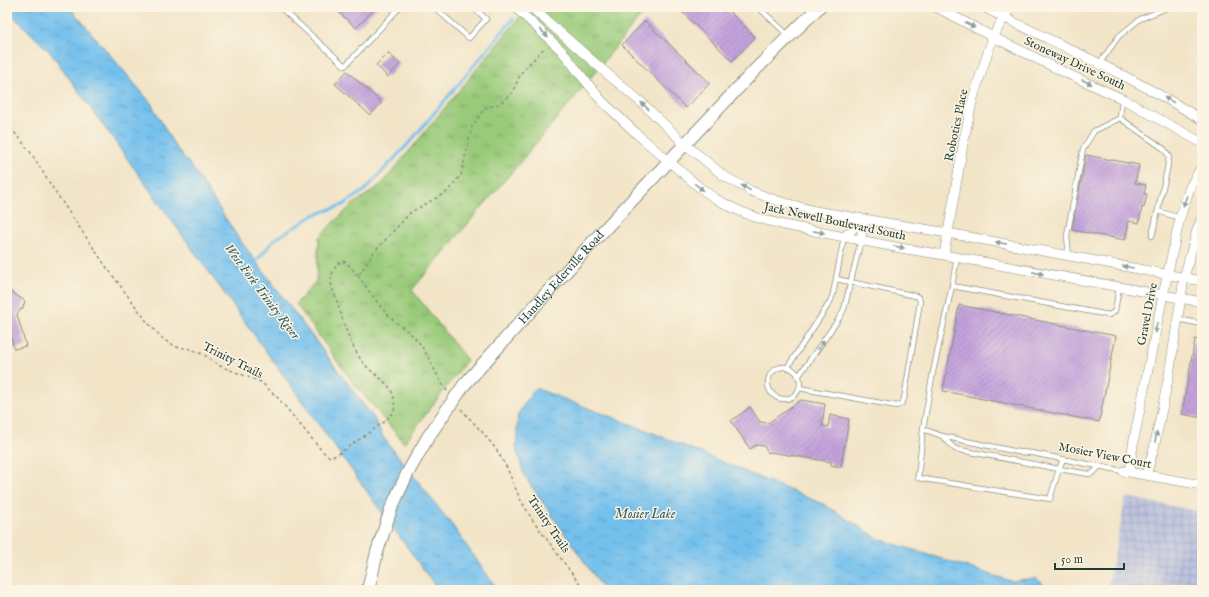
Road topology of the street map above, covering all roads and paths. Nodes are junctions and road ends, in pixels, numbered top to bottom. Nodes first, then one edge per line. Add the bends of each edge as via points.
1 (280, 7) edge
2 (400, 7) edge
3 (434, 7) edge
4 (473, 7) edge
5 (515, 7) edge
6 (531, 7) edge
7 (758, 7) edge
8 (820, 7) edge
9 (936, 7) edge
10 (983, 7) edge
11 (1010, 7) edge
12 (1169, 7) edge
13 (1004, 18) junction
14 (790, 36) junction
15 (993, 37) junction
16 (551, 40) junction
17 (1099, 64) junction
18 (1122, 98) junction
19 (1120, 118) junction
20 (1202, 120) edge
21 (7, 123) edge
22 (1202, 143) edge
23 (685, 144) junction
24 (668, 162) junction
25 (1202, 166) edge
26 (1158, 211) junction
27 (1180, 218) junction
28 (1202, 218) edge
29 (864, 219) junction
30 (948, 233) junction
31 (1152, 236) dead end
32 (844, 237) junction
33 (861, 240) junction
34 (944, 255) junction
35 (1069, 256) junction
36 (957, 257) junction
37 (1167, 274) junction
38 (358, 276) junction
39 (1184, 278) junction
40 (836, 279) junction
41 (1202, 281) edge
42 (850, 282) junction
43 (952, 286) junction
44 (1119, 287) junction
45 (1163, 295) junction
46 (1181, 298) junction
47 (1202, 302) edge
48 (1177, 319) junction
49 (1202, 324) edge
50 (787, 368) junction
51 (798, 377) junction
52 (799, 388) junction
53 (449, 394) dead end
54 (458, 405) dead end
55 (923, 429) junction
56 (942, 436) junction
57 (1027, 453) junction
58 (1063, 459) junction
59 (1026, 462) junction
60 (1100, 466) junction
61 (1059, 469) junction
62 (1126, 471) junction
63 (1146, 475) junction
64 (1202, 485) edge
65 (368, 590) edge
66 (584, 590) edge

1 - 2 lane via 345,66
3 - 4 lane via 469,38 486,19
5 -> 16 street, Jack Newell Boulevard South
23 -> 6 street, Jack Newell Boulevard South via 642,103
7 - 14 lane
8 - 14 main road, Handley Ederville Road
9 -> 15 street, Stoneway Drive South
10 - 13 street, Stoneway Drive South
11 - 13 street, Robotics Place
12 - 17 lane via 1140,19 1119,36
13 - 15 street, Robotics Place
13 - 17 street, Stoneway Drive South
14 - 23 main road, Handley Ederville Road
15 -> 18 street, Stoneway Drive South
15 - 30 street, Robotics Place via 973,98
16 - 24 street, Jack Newell Boulevard South via 602,101
16 - 38 path via 521,73 512,93 499,104 485,108 472,126 461,175 447,192 411,212 374,252
20 -> 17 street, Stoneway Drive South via 1140,84
18 - 19 lane
18 - 22 street, Stoneway Drive South
19 - 26 lane via 1164,149 1169,156
19 - 35 lane via 1094,131 1083,149 1067,236
21 - 38 path, Trinity Trails via 31,153 104,265 164,340 177,347 191,349 220,366 261,382 330,457 337,455 394,413 394,397 385,380 362,361 353,344 331,283 332,272 341,262 346,262
23 - 24 main road, Handley Ederville Road
29 -> 23 street, Jack Newell Boulevard South via 815,211 751,191 724,176
24 -> 32 street, Jack Newell Boulevard South via 716,199 737,210 784,225
24 - 65 main road, Handley Ederville Road, bridge via 464,385 428,436 391,509
25 -> 27 street, Gravel Drive via 1190,187
26 - 27 lane
26 - 31 lane
27 - 37 street, Gravel Drive
28 - 39 street
29 - 30 street, Jack Newell Boulevard South
29 - 32 street
29 - 33 street
30 - 34 street, Robotics Place
35 -> 30 street, Jack Newell Boulevard South
32 - 33 street, Jack Newell Boulevard South
32 - 40 lane
33 -> 34 street, Jack Newell Boulevard South
33 - 42 lane
34 - 36 street, Jack Newell Boulevard South
37 -> 35 street, Jack Newell Boulevard South
36 - 43 lane
36 -> 44 street, Jack Newell Boulevard South
37 - 39 street, Jack Newell Boulevard South
37 - 45 street, Gravel Drive
38 - 53 path, Trinity Trails via 390,317 419,342
39 - 41 street, Jack Newell Boulevard South
39 - 46 street
40 - 42 lane
40 - 50 lane via 827,307
51 -> 42 lane via 840,317
42 - 52 lane via 919,298 904,399 897,406
43 - 44 lane via 1109,315 1115,311
43 - 55 lane
44 - 45 street, Jack Newell Boulevard South
45 - 46 street, Jack Newell Boulevard South
45 -> 62 street, Gravel Drive
46 - 47 street, Jack Newell Boulevard South
46 - 48 street
48 - 49 lane
63 -> 48 street via 1169,375
50 - 51 lane
50 - 52 lane via 771,373 768,381 770,391 778,398 786,399 791,398
51 - 52 lane
54 - 66 path, Trinity Trails via 496,449 532,519
55 - 56 lane
55 - 61 lane via 918,478 1050,499
56 - 57 lane, Mosier View Court
56 - 59 lane via 955,449
57 - 58 lane, Mosier View Court
57 - 59 lane
58 - 60 lane, Mosier View Court
58 - 61 lane
59 - 61 lane
60 - 61 lane via 1089,474
60 - 62 lane, Mosier View Court
62 - 63 street, Mosier View Court
63 - 64 street, Mosier View Court

